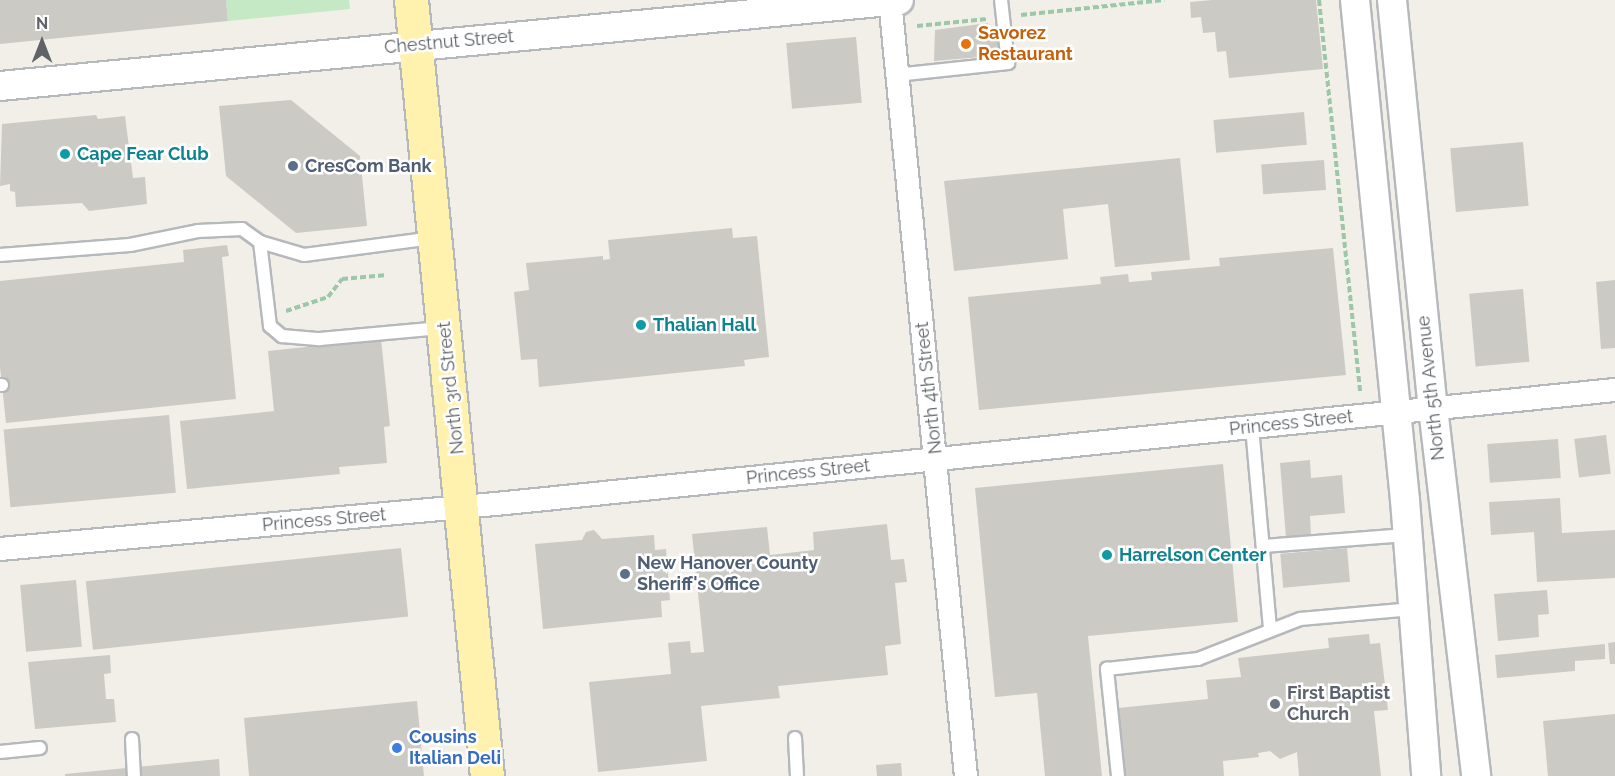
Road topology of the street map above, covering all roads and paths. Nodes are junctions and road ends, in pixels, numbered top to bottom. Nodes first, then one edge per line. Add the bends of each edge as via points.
1 (411, 0) edge
2 (899, 0) edge
3 (1001, 0) edge
4 (1164, 0) edge
5 (1319, 0) edge
6 (1356, 0) edge
7 (1392, 0) edge
8 (891, 10) edge
9 (1003, 17) junction
10 (416, 45) junction
11 (896, 75) junction
12 (0, 86) edge
13 (436, 237) junction
14 (260, 242) junction
15 (0, 255) edge
16 (387, 275) dead end
17 (270, 326) junction
18 (444, 328) junction
19 (1358, 379) dead end
20 (1615, 390) edge
21 (1433, 408) junction
22 (1396, 413) junction
23 (1252, 427) junction
24 (936, 459) junction
25 (462, 507) junction
26 (1407, 535) junction
27 (1263, 546) junction
28 (0, 549) edge
29 (1413, 609) junction
30 (1270, 630) junction
31 (795, 738) dead end
32 (132, 739) dead end
33 (40, 748) dead end
34 (0, 752) edge
35 (134, 776) edge
36 (486, 776) edge
37 (797, 776) edge
38 (961, 776) edge
39 (1118, 776) edge
40 (1426, 776) edge
41 (1476, 776) edge

1 - 10 main road, North 3rd Street
2 - 8 street, Chestnut Street
3 - 9 lane
4 - 9 path
5 - 19 path
6 - 22 street, North 5th Avenue
7 - 21 street, North 5th Avenue
8 - 9 path
8 - 10 street, Chestnut Street
8 - 11 street, North 4th Street
9 - 11 lane via 1008,63
10 - 12 street, Chestnut Street
10 - 13 main road, North 3rd Street
11 - 24 street, North 4th Street
13 - 14 lane via 304,255
13 - 18 main road, North 3rd Street
14 - 15 lane via 242,229 130,245
14 - 17 lane
16 - 17 path via 342,279 328,297 291,306
17 - 18 lane via 282,336 320,339
18 - 25 main road, North 3rd Street
20 - 21 street, Princess Street
21 - 22 street, Princess Street
21 - 41 street, North 5th Avenue
22 - 23 street, Princess Street
22 - 26 street, North 5th Avenue
23 - 24 street, Princess Street
23 - 27 lane
24 - 25 street, Princess Street
24 - 38 street, North 4th Street
25 - 28 street, Princess Street
25 - 36 main road, North 3rd Street
26 - 27 lane
26 - 29 street, North 5th Avenue
27 - 30 lane
29 - 30 lane via 1300,619
29 - 40 street, North 5th Avenue
30 - 39 lane via 1198,659 1107,669
31 - 37 lane
32 - 35 lane
33 - 34 lane

